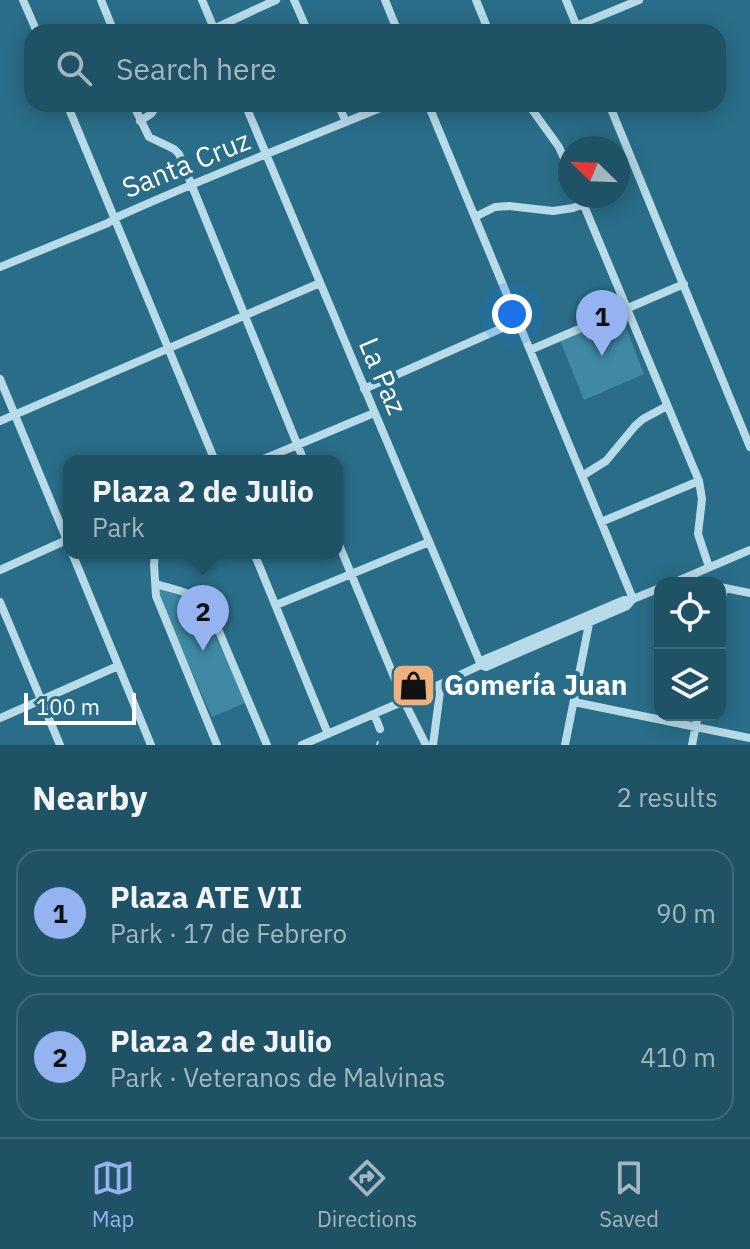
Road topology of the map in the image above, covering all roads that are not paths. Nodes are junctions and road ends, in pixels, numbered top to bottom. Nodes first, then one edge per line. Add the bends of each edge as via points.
1 (23, 0) edge
2 (101, 0) edge
3 (202, 0) edge
4 (276, 0) edge
5 (294, 0) edge
6 (385, 0) edge
7 (476, 0) edge
8 (566, 0) edge
9 (639, 0) edge
10 (34, 24) edge
11 (111, 24) edge
12 (210, 24) edge
13 (226, 24) edge
14 (304, 24) edge
15 (395, 24) edge
16 (486, 24) edge
17 (576, 24) edge
18 (589, 24) edge
19 (70, 112) edge
20 (136, 112) edge
21 (152, 112) edge
22 (248, 112) edge
23 (342, 112) edge
24 (370, 112) edge
25 (431, 112) edge
26 (534, 112) edge
27 (612, 112) edge
28 (140, 121) junction
29 (346, 122) junction
30 (558, 146) edge
31 (267, 155) junction
32 (190, 184) junction
33 (573, 208) edge
34 (585, 208) edge
35 (475, 217) junction
36 (115, 218) junction
37 (0, 267) edge
38 (320, 283) junction
39 (684, 284) junction
40 (628, 309) junction
41 (244, 316) junction
42 (518, 321) junction
43 (169, 349) junction
44 (530, 350) junction
45 (0, 379) edge
46 (364, 389) junction
47 (667, 406) junction
48 (374, 413) junction
49 (16, 416) junction
50 (0, 421) edge
51 (297, 445) junction
52 (750, 447) edge
53 (213, 455) edge
54 (273, 455) edge
55 (301, 455) edge
56 (582, 476) junction
57 (699, 481) junction
58 (601, 522) junction
59 (63, 529) edge
60 (429, 542) junction
61 (63, 543) edge
62 (750, 550) edge
63 (343, 555) edge
64 (74, 559) edge
65 (155, 559) edge
66 (257, 559) edge
67 (709, 567) junction
68 (0, 570) edge
69 (351, 574) junction
70 (687, 577) edge
71 (156, 584) junction
72 (726, 589) edge
73 (654, 590) edge
74 (750, 593) edge
75 (633, 599) junction
76 (0, 602) edge
77 (276, 605) junction
78 (590, 619) junction
79 (481, 665) junction
80 (118, 666) junction
81 (441, 684) junction
82 (41, 700) junction
83 (404, 701) junction
84 (574, 702) junction
85 (374, 714) junction
86 (0, 718) edge
87 (696, 721) edge
88 (695, 727) junction
89 (380, 729) dead end
90 (328, 734) junction
91 (750, 738) edge
92 (60, 745) edge
93 (151, 745) edge
94 (217, 745) edge
95 (267, 745) edge
96 (302, 745) edge
97 (426, 745) edge
98 (433, 745) edge
99 (565, 745) edge
100 (692, 745) edge

1 - 10 street
2 - 11 street
3 - 12 street
4 - 13 street
5 - 14 street
6 - 15 street
7 - 16 street
8 - 17 street
9 - 18 street
19 - 36 street
20 - 28 street
21 - 28 street
22 - 31 street, La Paz
23 - 29 street
24 - 29 street, Santa Cruz
25 - 35 street
26 - 30 street
27 - 39 street
28 - 32 street via 149,137 179,154
29 - 31 street, Santa Cruz
31 - 32 street, Santa Cruz
31 - 38 street, La Paz
32 - 36 street, Santa Cruz
32 - 41 street
33 - 35 street via 495,207
34 - 40 street
35 - 42 street
36 - 37 street, Santa Cruz
36 - 43 street
38 - 41 street
38 - 46 street, La Paz
39 - 40 street
39 - 52 street
40 - 44 street
40 - 47 street
41 - 43 street
41 - 51 street
42 - 44 street
42 - 46 street
43 - 49 street
43 - 53 street
44 - 56 street
45 - 49 street
46 - 48 street, La Paz
47 - 56 street via 643,419 606,461
47 - 57 street
48 - 51 street
48 - 60 street, La Paz
49 - 50 street
49 - 59 street
51 - 54 street
51 - 55 street
56 - 58 street
57 - 58 street
57 - 67 street via 698,534
58 - 75 street
60 - 69 street
60 - 79 street, La Paz
61 - 68 street
62 - 67 street
63 - 69 street
64 - 80 street
65 - 71 street
66 - 77 street
67 - 70 street
69 - 77 street
69 - 83 street
71 - 94 street via 166,624
71 - 95 street via 196,597 210,610
72 - 74 street
73 - 75 street
75 - 78 street
76 - 82 street
77 - 90 street
78 - 79 street
78 - 84 street
79 - 81 street
80 - 82 street
80 - 93 street
81 - 83 street
81 - 98 street
82 - 86 street
82 - 92 street
83 - 85 street
83 - 97 street
84 - 88 street
84 - 99 street
85 - 89 street
85 - 90 street
87 - 88 street
88 - 91 street
88 - 100 street
90 - 96 street

